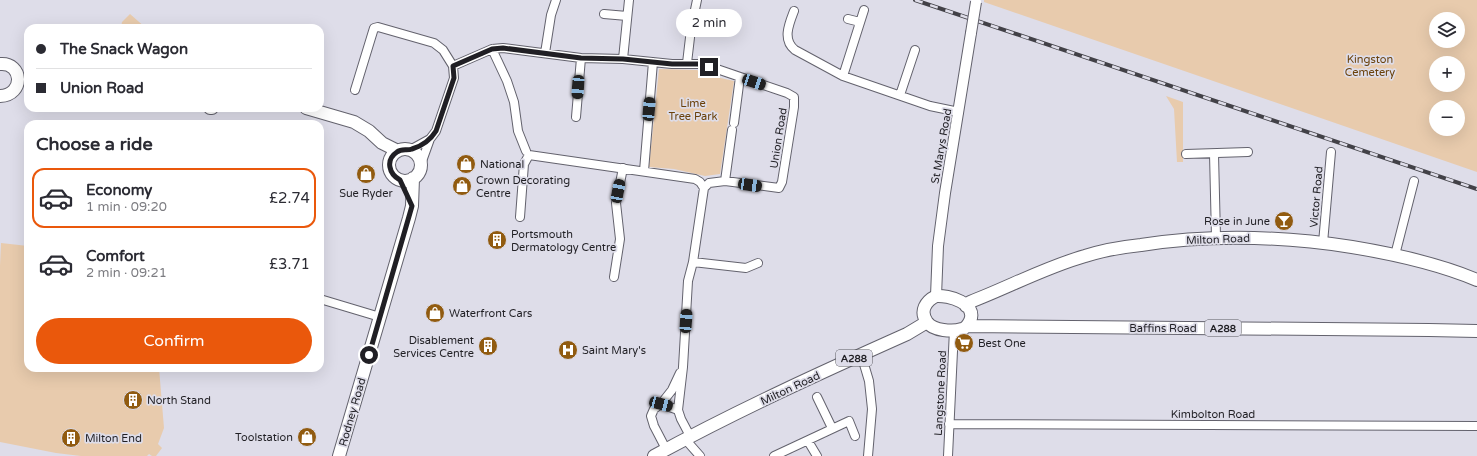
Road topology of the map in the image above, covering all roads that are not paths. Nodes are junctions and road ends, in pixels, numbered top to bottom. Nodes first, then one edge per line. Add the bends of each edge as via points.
1 (556, 0) edge
2 (629, 0) edge
3 (697, 0) edge
4 (976, 1) edge
5 (864, 10) dead end
6 (794, 11) dead end
7 (604, 14) dead end
8 (627, 16) junction
9 (848, 19) dead end
10 (860, 22) junction
11 (492, 49) junction
12 (915, 50) dead end
13 (545, 53) junction
14 (581, 58) junction
15 (623, 59) junction
16 (653, 62) junction
17 (687, 63) junction
18 (0, 64) edge
19 (453, 66) junction
20 (843, 76) junction
21 (740, 77) junction
22 (23, 79) edge
23 (355, 90) dead end
24 (0, 96) edge
25 (900, 96) junction
26 (320, 112) edge
27 (959, 112) junction
28 (576, 117) dead end
29 (369, 131) junction
30 (430, 140) junction
31 (404, 150) junction
32 (1248, 152) dead end
33 (1331, 152) dead end
34 (528, 153) junction
35 (1186, 154) dead end
36 (1214, 154) junction
37 (421, 164) junction
38 (389, 166) junction
39 (623, 168) junction
40 (644, 171) junction
41 (413, 178) junction
42 (400, 180) junction
43 (725, 181) junction
44 (1414, 181) dead end
45 (704, 188) junction
46 (412, 206) junction
47 (520, 217) dead end
48 (1216, 237) junction
49 (1323, 243) junction
50 (1395, 255) junction
51 (693, 262) junction
52 (758, 264) dead end
53 (614, 277) dead end
54 (1477, 280) edge
55 (936, 296) junction
56 (324, 300) edge
57 (966, 306) junction
58 (380, 317) junction
59 (927, 322) junction
60 (968, 326) junction
61 (954, 330) junction
62 (1477, 331) edge
63 (861, 354) junction
64 (683, 367) junction
65 (817, 397) dead end
66 (661, 404) junction
67 (678, 410) junction
68 (949, 424) junction
69 (1477, 426) edge
70 (832, 428) junction
71 (855, 436) dead end
72 (687, 437) junction
73 (808, 441) junction
74 (666, 449) junction
75 (339, 456) edge
76 (654, 456) edge
77 (700, 456) edge
78 (774, 456) edge
79 (817, 456) edge
80 (868, 456) edge
81 (948, 456) edge

1 - 13 street
2 - 8 street
3 - 17 street
4 - 27 street, St Marys Road, bridge
5 - 10 street
6 - 20 street via 788,28 791,47
7 - 8 street
8 - 15 street
9 - 10 street
10 - 20 street
11 - 13 street, Union Road
11 - 19 street, Union Road
11 - 34 street via 507,81 514,102 518,131
12 - 25 street
13 - 14 street, Union Road
14 - 15 street, Union Road
14 - 28 street
15 - 16 street, Union Road
16 - 17 street, Union Road
16 - 40 street
17 - 21 street, Union Road
18 - 22 main road via 8,65
19 - 23 street via 443,50 434,43 378,27 374,28
19 - 30 street via 454,78 436,131
20 - 25 street
21 - 43 street
21 - 43 street, Union Road via 787,93 794,97 794,107 779,188
22 - 24 main road via 14,90
25 - 27 street
26 - 29 main road via 354,122
27 - 55 street, St Marys Road via 938,246
29 - 31 main road via 382,143
29 - 38 main road
30 - 31 street
30 - 37 street
31 - 37 main road via 418,156
31 - 38 main road via 392,157
32 - 36 street
33 - 49 street, Victor Road
34 - 39 street
34 - 47 street via 524,164
35 - 36 street
36 - 48 street
37 - 41 main road via 419,172
38 - 42 main road via 392,174
39 - 40 street
39 - 53 street via 616,203 620,239
40 - 45 street via 695,179
41 - 42 main road
41 - 46 main road, Rodney Road
42 - 46 main road
43 - 45 street, Union Road via 709,182
44 - 50 street
45 - 51 street
46 - 58 main road, Rodney Road
48 - 49 main road, Milton Road
48 - 57 main road, Milton Road via 1163,241 1086,256 1033,275
49 - 50 main road, Milton Road
50 - 54 main road, Milton Road via 1432,264
51 - 52 street via 746,268
51 - 64 street via 688,281
55 - 57 main road via 950,297
55 - 59 main road via 928,300 925,306
56 - 58 street
57 - 60 main road via 972,318
58 - 75 main road, Rodney Road
59 - 61 main road via 933,327
59 - 63 main road, Milton Road / A288 via 907,334
60 - 61 main road
60 - 62 main road, Baffins Road / A288
61 - 68 street, Langstone Road
63 - 72 main road, Milton Road / A288
63 - 80 street via 869,381 872,409
64 - 66 street via 672,390
64 - 67 street
65 - 70 street
66 - 67 street
66 - 74 street via 654,409 651,416
67 - 72 street
68 - 69 street, Kimbolton Road
68 - 81 street, Langstone Road
70 - 71 street via 849,421
70 - 73 street
72 - 74 main road, Milton Road / A288
72 - 77 street
73 - 78 street
73 - 79 street
74 - 76 main road, Milton Road / A288

